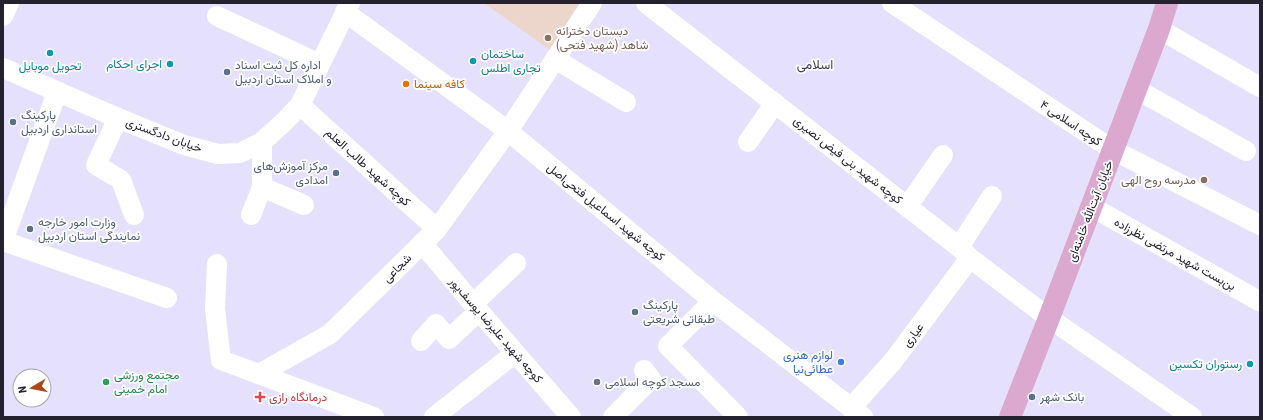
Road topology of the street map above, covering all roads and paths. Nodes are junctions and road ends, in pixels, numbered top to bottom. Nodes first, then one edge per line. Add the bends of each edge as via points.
1 (9, 3) edge
2 (592, 3) edge
3 (646, 3) edge
4 (892, 3) edge
5 (1167, 3) edge
6 (348, 8) edge
7 (3, 16) edge
8 (217, 16) dead end
9 (1159, 29) junction
10 (555, 59) junction
11 (320, 64) junction
12 (3, 68) edge
13 (1260, 87) edge
14 (52, 89) junction
15 (1136, 89) junction
16 (626, 102) dead end
17 (775, 104) junction
18 (300, 105) junction
19 (118, 118) junction
20 (508, 131) junction
21 (262, 142) junction
22 (748, 142) dead end
23 (1113, 150) junction
24 (1246, 151) dead end
25 (943, 155) dead end
26 (262, 187) junction
27 (992, 196) dead end
28 (304, 205) dead end
29 (1092, 206) junction
30 (908, 207) junction
31 (3, 209) edge
32 (134, 215) dead end
33 (250, 215) dead end
34 (1260, 225) edge
35 (437, 229) junction
36 (3, 241) edge
37 (422, 243) junction
38 (964, 253) junction
39 (516, 263) dead end
40 (217, 264) dead end
41 (167, 298) dead end
42 (713, 301) junction
43 (1259, 301) edge
44 (476, 308) junction
45 (1049, 318) junction
46 (421, 340) dead end
47 (516, 353) junction
48 (644, 370) dead end
49 (259, 374) junction
50 (857, 412) edge
51 (374, 417) edge
52 (434, 417) edge
53 (571, 417) edge
54 (613, 417) edge
55 (738, 417) edge
56 (1010, 417) edge
57 (1192, 417) edge

1 - 7 street
2 - 10 street, شجاعی
3 - 17 street, کوچه شهید بنی فیض نصیری
4 - 23 street, کوچه اسلامی ۴
5 - 9 main road, خیابان آیت‌الله خامنه‌ای
6 - 11 street, خیابان دادگستری
6 - 20 street, کوچه شهید اسماعیل فتحی‌اصل
8 - 11 street
9 - 13 street
9 - 15 main road, خیابان آیت‌الله خامنه‌ای
10 - 16 street
10 - 20 street, شجاعی
11 - 18 street, خیابان دادگستری
12 - 14 street, خیابان دادگستری
14 - 19 street, خیابان دادگستری
14 - 31 street
14 - 36 street
15 - 23 main road, خیابان آیت‌الله خامنه‌ای
15 - 24 street
17 - 22 street
17 - 30 street, کوچه شهید بنی فیض نصیری
18 - 21 street, خیابان دادگستری
18 - 35 street, کوچه شهید طالب العلم
19 - 21 street, خیابان دادگستری via 184,145 218,154 240,153
19 - 32 street via 96,165 121,180
20 - 35 street, شجاعی
20 - 42 street, کوچه شهید اسماعیل فتحی‌اصل
21 - 26 street
23 - 29 main road, خیابان آیت‌الله خامنه‌ای
23 - 34 street, کوچه اسلامی ۴
25 - 30 street
26 - 28 street
26 - 33 street
27 - 38 street, عیاری
29 - 43 street, بن‌بست شهید مرتضی نظرزاده
29 - 45 main road, خیابان آیت‌الله خامنه‌ای
30 - 38 street, کوچه شهید بنی فیض نصیری
35 - 37 street, شجاعی
36 - 41 street
37 - 44 street, کوچه شهید علیرضا یوسف‌پور
37 - 49 street, شجاعی via 330,334
38 - 45 street, کوچه شهید بنی فیض نصیری
38 - 50 street, عیاری
39 - 44 street
40 - 49 street via 215,309 221,360
42 - 50 street, کوچه شهید اسماعیل فتحی‌اصل
42 - 55 street via 668,346
44 - 46 street via 449,339 436,324
44 - 47 street, کوچه شهید علیرضا یوسف‌پور
45 - 56 main road, خیابان آیت‌الله خامنه‌ای
45 - 57 street, کوچه شهید بنی فیض نصیری
47 - 52 street
47 - 53 street, کوچه شهید علیرضا یوسف‌پور
48 - 54 street via 651,379
49 - 51 street

